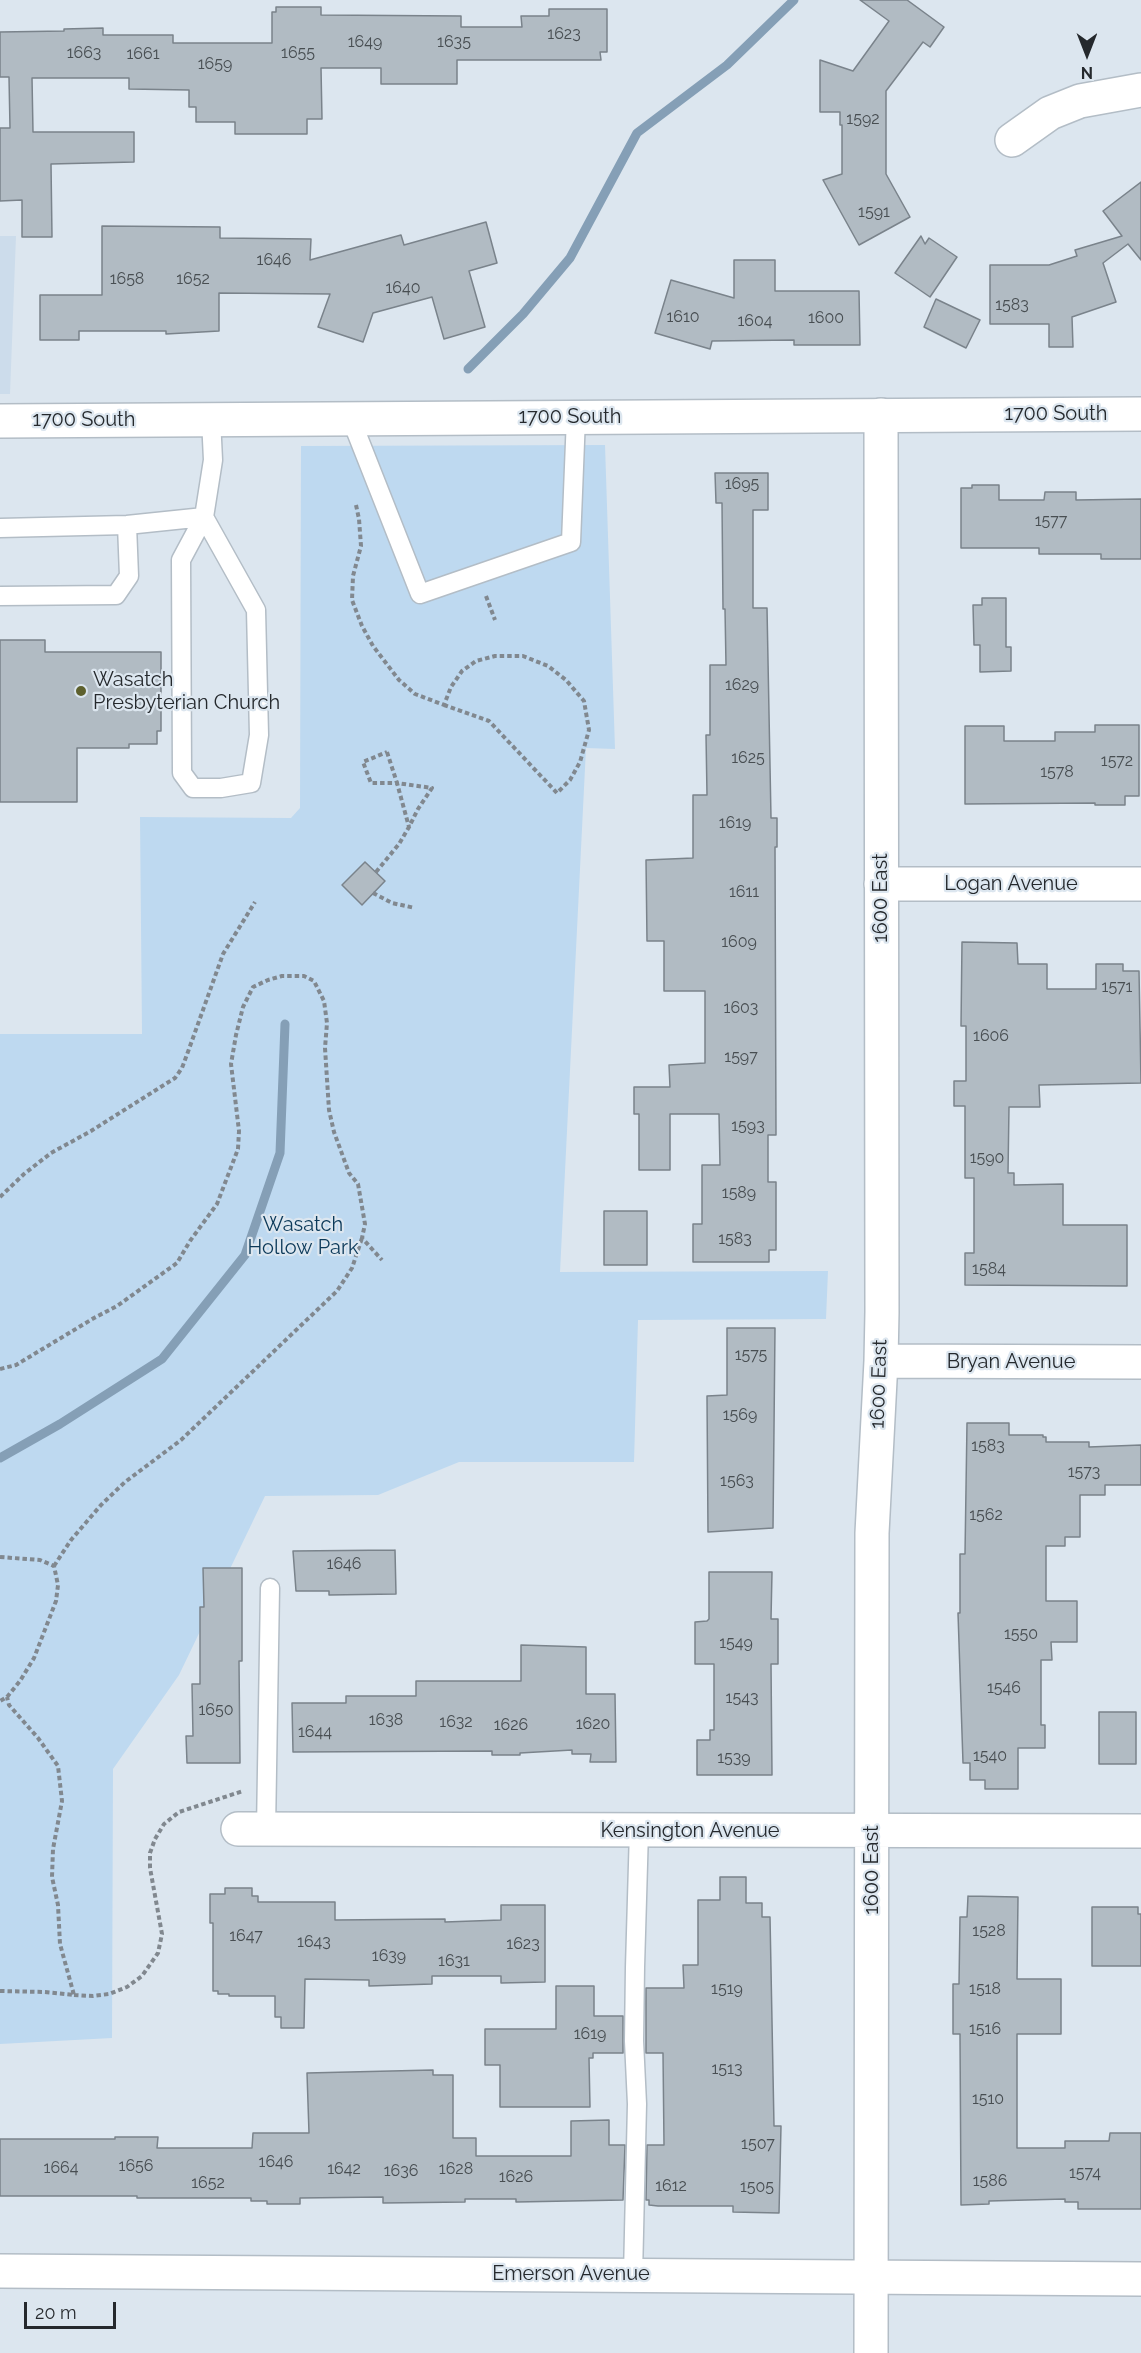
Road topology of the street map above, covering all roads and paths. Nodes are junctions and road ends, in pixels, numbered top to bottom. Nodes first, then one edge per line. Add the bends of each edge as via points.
1 (1141, 90) edge
2 (1012, 140) dead end
3 (1141, 414) edge
4 (881, 415) junction
5 (576, 417) junction
6 (211, 419) junction
7 (351, 419) junction
8 (0, 421) edge
9 (355, 502) dead end
10 (204, 517) junction
11 (127, 525) junction
12 (0, 528) edge
13 (0, 596) edge
14 (444, 705) junction
15 (398, 783) junction
16 (409, 827) junction
17 (376, 872) dead end
18 (881, 884) junction
19 (1141, 884) edge
20 (373, 893) dead end
21 (255, 902) dead end
22 (415, 908) dead end
23 (0, 1197) edge
24 (362, 1238) junction
25 (382, 1260) dead end
26 (881, 1361) junction
27 (1141, 1362) edge
28 (0, 1369) edge
29 (0, 1557) edge
30 (54, 1566) junction
31 (270, 1588) dead end
32 (7, 1696) junction
33 (0, 1701) edge
34 (247, 1790) dead end
35 (252, 1830) joint
36 (639, 1830) junction
37 (872, 1831) junction
38 (1141, 1831) edge
39 (0, 1991) edge
40 (74, 1995) junction
41 (0, 2271) edge
42 (633, 2275) junction
43 (871, 2278) junction
44 (1141, 2279) edge
45 (870, 2353) edge

1 - 2 street via 1080,101 1050,113
3 - 4 street, 1700 South
4 - 5 street, 1700 South
4 - 18 street, 1600 East
5 - 7 street, 1700 South
5 - 7 lane via 571,542 420,594
6 - 7 street, 1700 South
6 - 8 street, 1700 South
6 - 10 lane via 213,460
9 - 14 path via 361,546 352,600 362,626 399,680 415,694
10 - 10 lane via 181,560 182,773 193,788 221,788 251,783 259,735 256,610
10 - 11 lane
11 - 12 lane
11 - 13 lane via 129,576 116,595
14 - 14 path via 489,721 557,793 580,762 589,730 584,702 548,666 523,656 495,656 477,661 462,671
15 - 15 path via 387,752 363,762 371,783
15 - 16 path
15 - 16 path via 432,788
16 - 17 path
18 - 19 street, Logan Avenue
18 - 26 street, 1600 East
20 - 22 path via 392,903
21 - 23 path via 223,954 175,1078 51,1153
24 - 25 path
24 - 28 path via 365,1224 358,1184 349,1173 329,1110 324,1001 314,981 304,976 268,980 253,987 243,1006 236,1035 231,1064 238,1149 217,1204 177,1263 117,1306 24,1361
24 - 30 path via 352,1268 337,1291 181,1440 101,1505 70,1540
26 - 27 street, Bryan Avenue
26 - 37 street, 1600 East via 872,1533
29 - 30 path via 40,1560
30 - 32 path via 56,1601 43,1638 25,1673
31 - 35 lane
32 - 33 path
32 - 40 path via 9,1705 58,1766 62,1801 52,1877 60,1944
34 - 40 path via 179,1812 164,1824 150,1853 162,1934 158,1953 142,1976 128,1987 93,1996
35 - 36 street, Kensington Avenue
36 - 37 street, Kensington Avenue
36 - 42 lane
37 - 38 street, Kensington Avenue
37 - 43 street, 1600 East
39 - 40 path
41 - 42 street, Emerson Avenue
42 - 43 street, Emerson Avenue
43 - 44 street, Emerson Avenue
43 - 45 street, 1600 East

